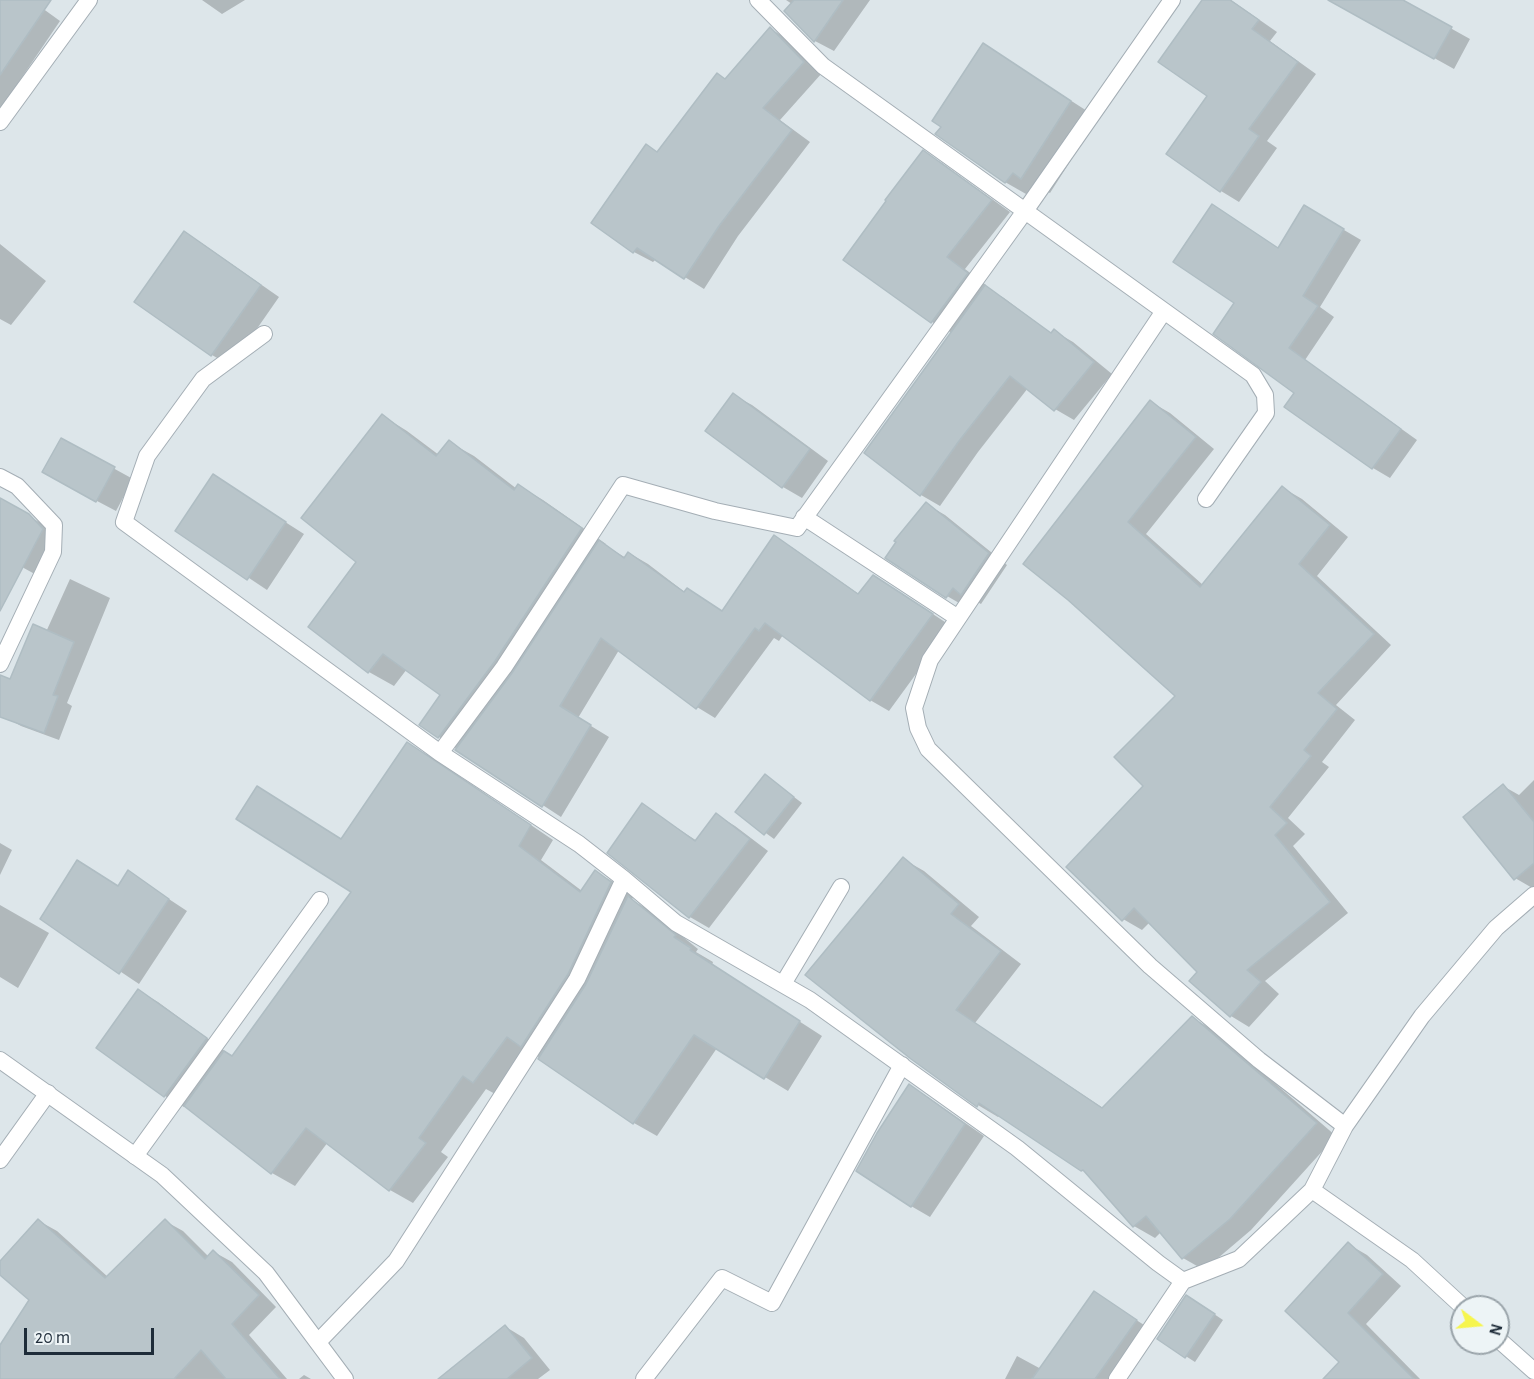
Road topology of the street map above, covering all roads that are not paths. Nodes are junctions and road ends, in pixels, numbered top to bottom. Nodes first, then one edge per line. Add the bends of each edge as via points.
1 (88, 0) edge
2 (758, 0) edge
3 (1172, 0) edge
4 (0, 122) edge
5 (1025, 211) junction
6 (1164, 310) junction
7 (264, 334) dead end
8 (0, 477) edge
9 (1206, 499) dead end
10 (804, 517) junction
11 (958, 618) junction
12 (0, 664) edge
13 (440, 753) junction
14 (624, 879) junction
15 (841, 887) dead end
16 (1534, 895) edge
17 (320, 900) dead end
18 (783, 984) junction
19 (0, 1060) edge
20 (902, 1065) junction
21 (48, 1093) junction
22 (1345, 1126) junction
23 (135, 1156) junction
24 (0, 1160) edge
25 (1312, 1190) junction
26 (1183, 1281) junction
27 (1450, 1295) edge
28 (318, 1342) junction
29 (1510, 1349) edge
30 (1534, 1371) edge
31 (345, 1379) edge
32 (644, 1379) edge
33 (1117, 1379) edge

1 - 4 street
2 - 5 street via 824,66
3 - 5 street
5 - 6 street
5 - 10 street
6 - 9 street via 1252,375 1265,395 1266,413
6 - 11 street
7 - 13 street via 203,379 147,456 124,522
8 - 12 street via 16,486 54,525 53,552
10 - 11 street
10 - 13 street via 796,528 715,511 623,485 504,667
11 - 22 street via 930,660 914,708 928,749 1150,966 1259,1060
13 - 14 street via 579,844
14 - 18 street via 676,922
14 - 28 street via 577,979 396,1260
15 - 18 street
16 - 22 street via 1496,928 1422,1016
17 - 23 street
18 - 20 street
19 - 21 street
20 - 26 street via 1017,1148
20 - 32 street via 772,1303 722,1278
21 - 23 street
21 - 24 street
22 - 25 street
23 - 28 street via 162,1175 266,1273
25 - 26 street via 1239,1259
25 - 27 street via 1412,1260
26 - 33 street
28 - 31 street
29 - 30 street

